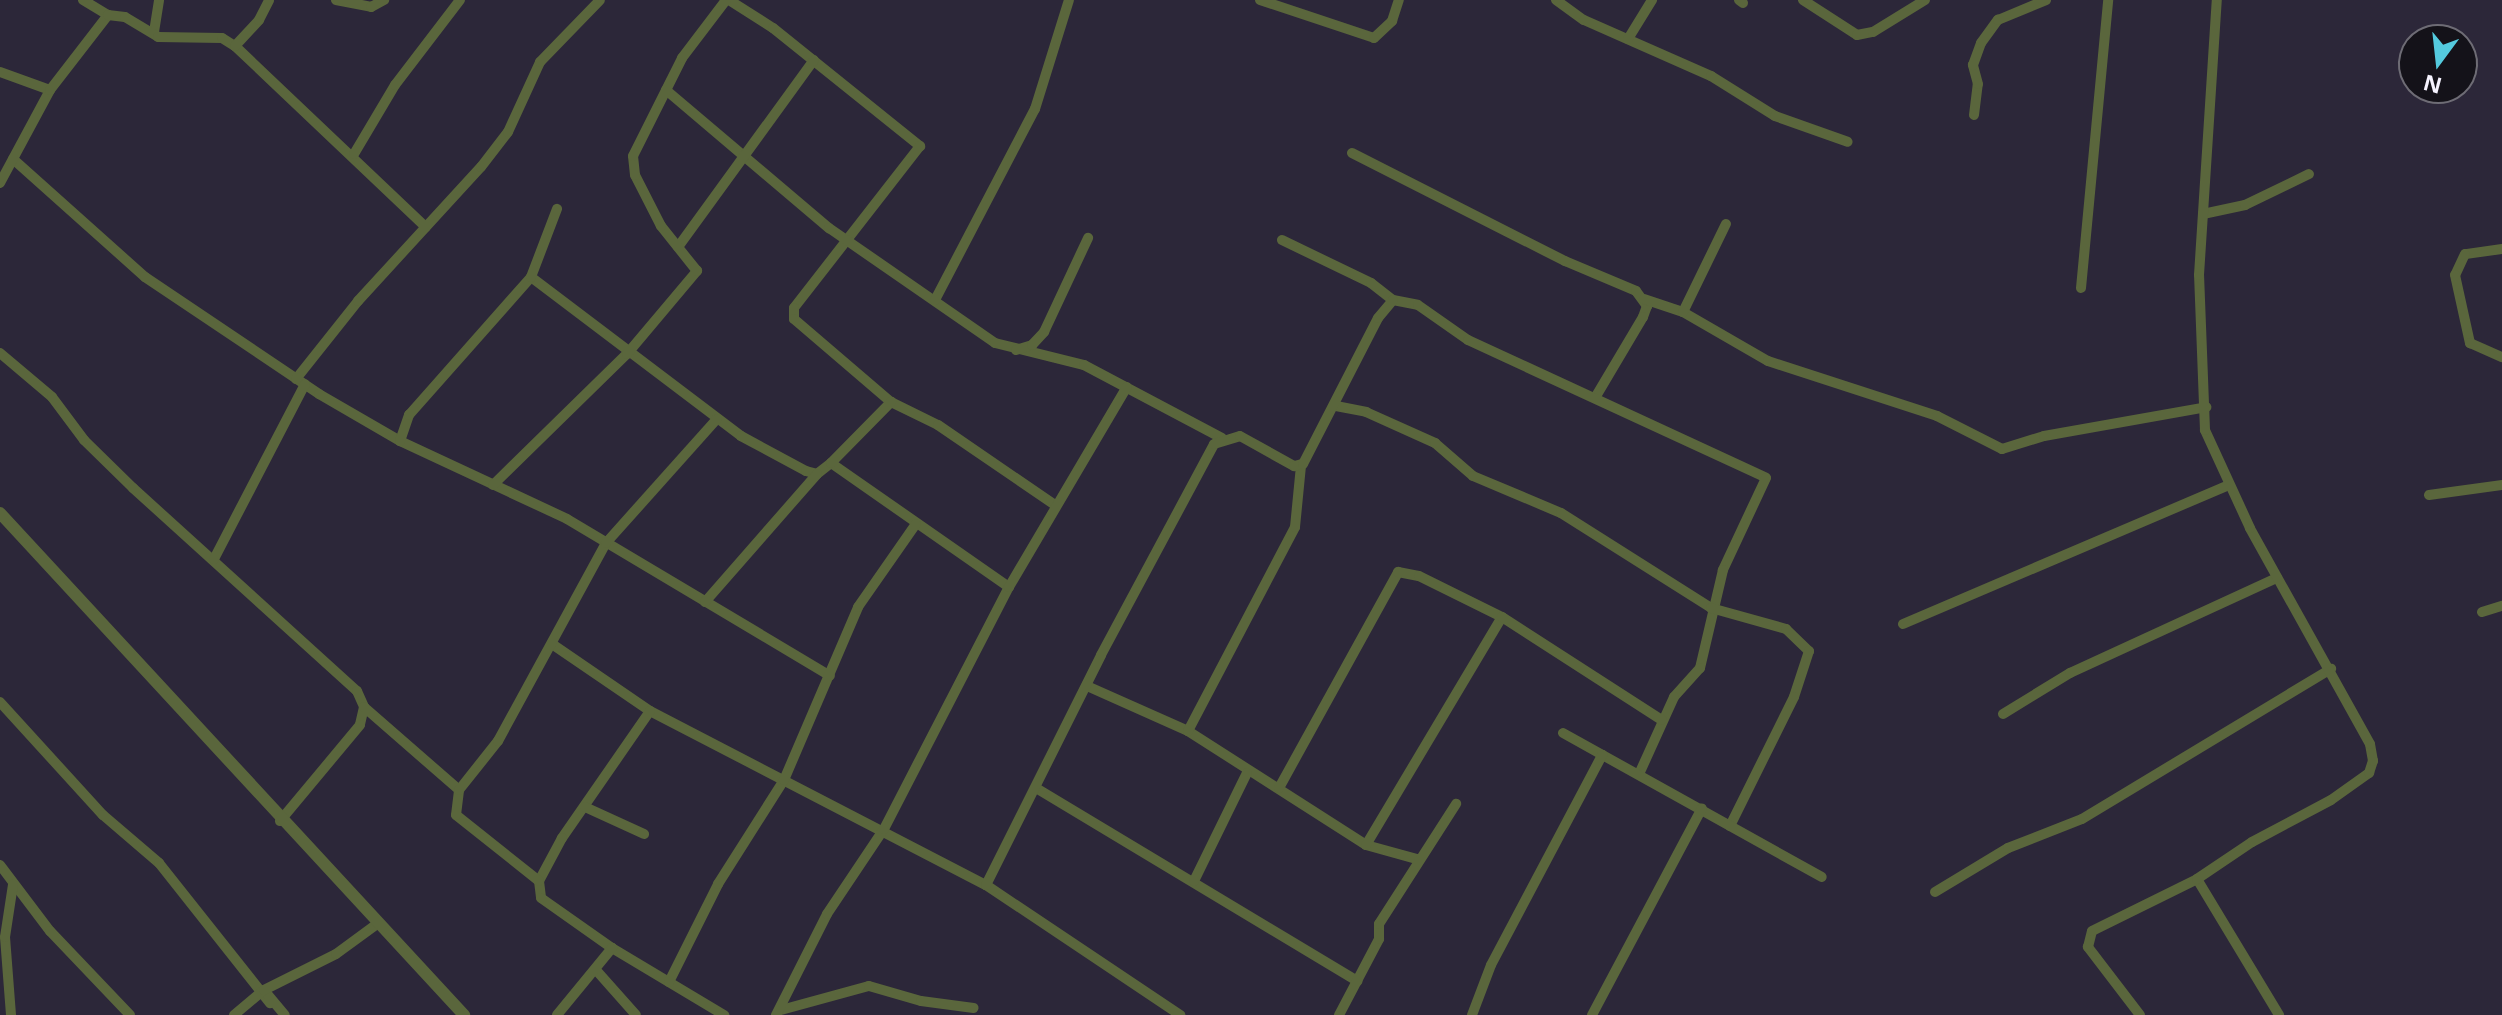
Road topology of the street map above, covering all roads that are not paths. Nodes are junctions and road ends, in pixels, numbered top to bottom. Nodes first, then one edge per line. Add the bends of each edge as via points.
1 (83, 0) edge
2 (159, 0) edge
3 (269, 0) edge
4 (336, 0) edge
5 (384, 0) edge
6 (460, 0) edge
7 (600, 0) edge
8 (727, 0) edge
9 (1069, 0) edge
10 (1260, 0) edge
11 (1399, 0) edge
12 (1556, 0) edge
13 (1652, 0) edge
14 (1803, 0) edge
15 (1925, 0) edge
16 (2046, 0) edge
17 (2108, 0) edge
18 (2217, 0) edge
19 (108, 15) junction
20 (154, 32) junction
21 (1628, 39) junction
22 (235, 46) junction
23 (814, 60) junction
24 (0, 72) edge
25 (50, 90) junction
26 (666, 90) junction
27 (1974, 115) dead end
28 (1848, 142) dead end
29 (1352, 153) dead end
30 (354, 154) junction
31 (13, 159) junction
32 (742, 159) junction
33 (2309, 174) dead end
34 (0, 183) edge
35 (557, 209) dead end
36 (2203, 214) junction
37 (1726, 224) dead end
38 (426, 227) junction
39 (1088, 238) dead end
40 (850, 240) junction
41 (1282, 240) dead end
42 (678, 247) junction
43 (2502, 249) edge
44 (531, 277) junction
45 (2081, 288) dead end
46 (1644, 299) junction
47 (935, 300) junction
48 (1393, 300) junction
49 (1683, 312) junction
50 (1014, 350) junction
51 (0, 353) edge
52 (627, 354) junction
53 (2502, 357) edge
54 (300, 382) junction
55 (1127, 387) junction
56 (1596, 396) junction
57 (891, 402) junction
58 (1336, 406) junction
59 (2206, 407) junction
60 (717, 419) junction
61 (1222, 438) junction
62 (400, 441) junction
63 (831, 463) junction
64 (1301, 466) dead end
65 (817, 474) junction
66 (493, 485) junction
67 (2229, 485) junction
68 (2502, 485) edge
69 (2429, 495) dead end
70 (1055, 505) junction
71 (0, 513) edge
72 (916, 524) junction
73 (606, 543) junction
74 (214, 559) junction
75 (2277, 578) junction
76 (1009, 587) junction
77 (705, 602) junction
78 (2502, 606) edge
79 (1711, 608) junction
80 (2482, 612) dead end
81 (1502, 617) junction
82 (1903, 624) dead end
83 (552, 644) junction
84 (2331, 669) junction
85 (830, 676) junction
86 (1087, 686) junction
87 (0, 702) edge
88 (364, 707) junction
89 (650, 711) junction
90 (2003, 714) dead end
91 (1662, 720) junction
92 (1188, 731) junction
93 (1563, 733) dead end
94 (1602, 755) junction
95 (1247, 773) junction
96 (1639, 774) junction
97 (784, 780) junction
98 (1036, 788) junction
99 (1279, 788) junction
100 (459, 790) junction
101 (1456, 804) dead end
102 (585, 807) junction
103 (1702, 808) junction
104 (280, 821) junction
105 (1730, 826) junction
106 (884, 829) junction
107 (644, 834) dead end
108 (1366, 845) junction
109 (1417, 859) junction
110 (0, 865) edge
111 (1822, 877) dead end
112 (2197, 879) junction
113 (539, 881) junction
114 (1194, 881) junction
115 (13, 885) junction
116 (986, 885) junction
117 (1935, 892) dead end
118 (377, 924) junction
119 (612, 948) junction
120 (596, 970) junction
121 (1357, 981) junction
122 (669, 982) junction
123 (262, 992) junction
124 (1162, 1002) junction
125 (270, 1003) dead end
126 (974, 1008) dead end
127 (778, 1012) edge
128 (11, 1015) edge
129 (130, 1015) edge
130 (234, 1015) edge
131 (285, 1015) edge
132 (464, 1015) edge
133 (557, 1015) edge
134 (636, 1015) edge
135 (724, 1015) edge
136 (1156, 1015) edge
137 (1180, 1015) edge
138 (1339, 1015) edge
139 (1472, 1015) edge
140 (1592, 1015) edge
141 (2140, 1015) edge
142 (2279, 1015) edge

1 - 19 street
2 - 20 street
3 - 22 street
4 - 5 street via 371,7
6 - 30 street via 395,85
7 - 38 street via 540,62 508,132
8 - 23 street
8 - 26 street via 682,58
9 - 47 street via 1035,109
10 - 11 street via 1374,38 1392,21
12 - 21 street via 1584,20
13 - 21 street
14 - 15 street via 1857,35 1873,32
16 - 27 street via 1998,20 1981,43 1973,65 1978,84
17 - 45 street
18 - 36 street
19 - 20 street
19 - 25 street
20 - 22 street via 174,40 222,38
21 - 28 street via 1711,76 1775,116
22 - 30 street
23 - 32 street
23 - 40 street via 920,146
24 - 25 street
25 - 31 street
26 - 32 street
26 - 42 street via 633,156 641,188
29 - 46 street
30 - 38 street
31 - 34 street
31 - 54 street via 145,277
32 - 40 street
32 - 42 street
33 - 36 street via 2245,205
35 - 44 street
36 - 59 street via 2199,275
37 - 49 street
38 - 54 street
39 - 50 street via 1044,332 1032,345
40 - 47 street
40 - 57 street via 792,314
41 - 48 street via 1371,283
42 - 52 street via 697,271
43 - 53 street via 2465,254 2455,275 2470,343
44 - 52 street
44 - 62 street via 409,415
46 - 49 street
46 - 56 street via 1643,317
47 - 50 street via 983,336
48 - 56 street via 1418,305 1459,335
48 - 58 street via 1378,318
49 - 59 street via 1768,361 1937,416 2002,449 2044,436
50 - 55 street via 1084,365
51 - 74 street via 52,397 84,440 133,488
52 - 60 street
52 - 66 street
54 - 62 street
54 - 74 street
55 - 61 street
55 - 70 street
56 - 79 street via 1766,478
57 - 63 street
57 - 70 street via 938,425
58 - 61 street via 1303,464 1294,466 1240,436
58 - 79 street via 1366,412 1435,443 1473,476 1561,513 1619,548 1651,575
59 - 67 street via 2205,430
60 - 65 street
60 - 73 street
61 - 86 street via 1163,538
62 - 66 street
63 - 65 street
63 - 72 street
64 - 92 street via 1295,527
65 - 77 street
66 - 73 street
67 - 75 street
67 - 82 street
68 - 69 street
70 - 76 street
71 - 104 street
72 - 76 street
72 - 85 street via 858,607
73 - 77 street
73 - 83 street
74 - 88 street via 357,691
75 - 84 street
75 - 90 street via 2070,673
76 - 106 street
77 - 85 street
78 - 80 street
79 - 91 street via 1700,668
79 - 105 street via 1786,629 1809,651 1794,697
81 - 91 street
81 - 99 street via 1419,576 1398,572
81 - 108 street
83 - 89 street
83 - 100 street via 498,741
84 - 112 street via 2370,744 2369,773
84 - 117 street via 2082,819 2008,848
85 - 97 street
86 - 92 street
86 - 98 street
87 - 123 street via 103,815 159,863
88 - 100 street
88 - 104 street via 355,733
89 - 97 street
89 - 102 street
91 - 96 street
92 - 95 street
93 - 94 street
94 - 96 street
94 - 139 street via 1491,965
95 - 99 street
95 - 114 street
96 - 103 street
97 - 106 street
97 - 122 street via 718,884
98 - 114 street
98 - 116 street
99 - 108 street
100 - 113 street via 456,815
101 - 109 street
102 - 107 street
102 - 113 street
103 - 105 street
103 - 140 street
104 - 118 street
105 - 111 street
106 - 116 street
106 - 127 street via 827,914
108 - 109 street
109 - 121 street via 1379,924 1379,939
110 - 115 street
112 - 141 street via 2087,938 2088,947
112 - 142 street via 2257,970
113 - 119 street via 541,898
114 - 121 street
115 - 128 street via 5,937
115 - 129 street
116 - 124 street
118 - 123 street via 336,954
118 - 132 street
119 - 120 street
119 - 122 street
120 - 133 street
120 - 134 street
121 - 138 street
122 - 135 street
123 - 125 street
123 - 130 street
123 - 131 street
124 - 136 street
124 - 137 street
126 - 127 street via 921,1001 869,986

